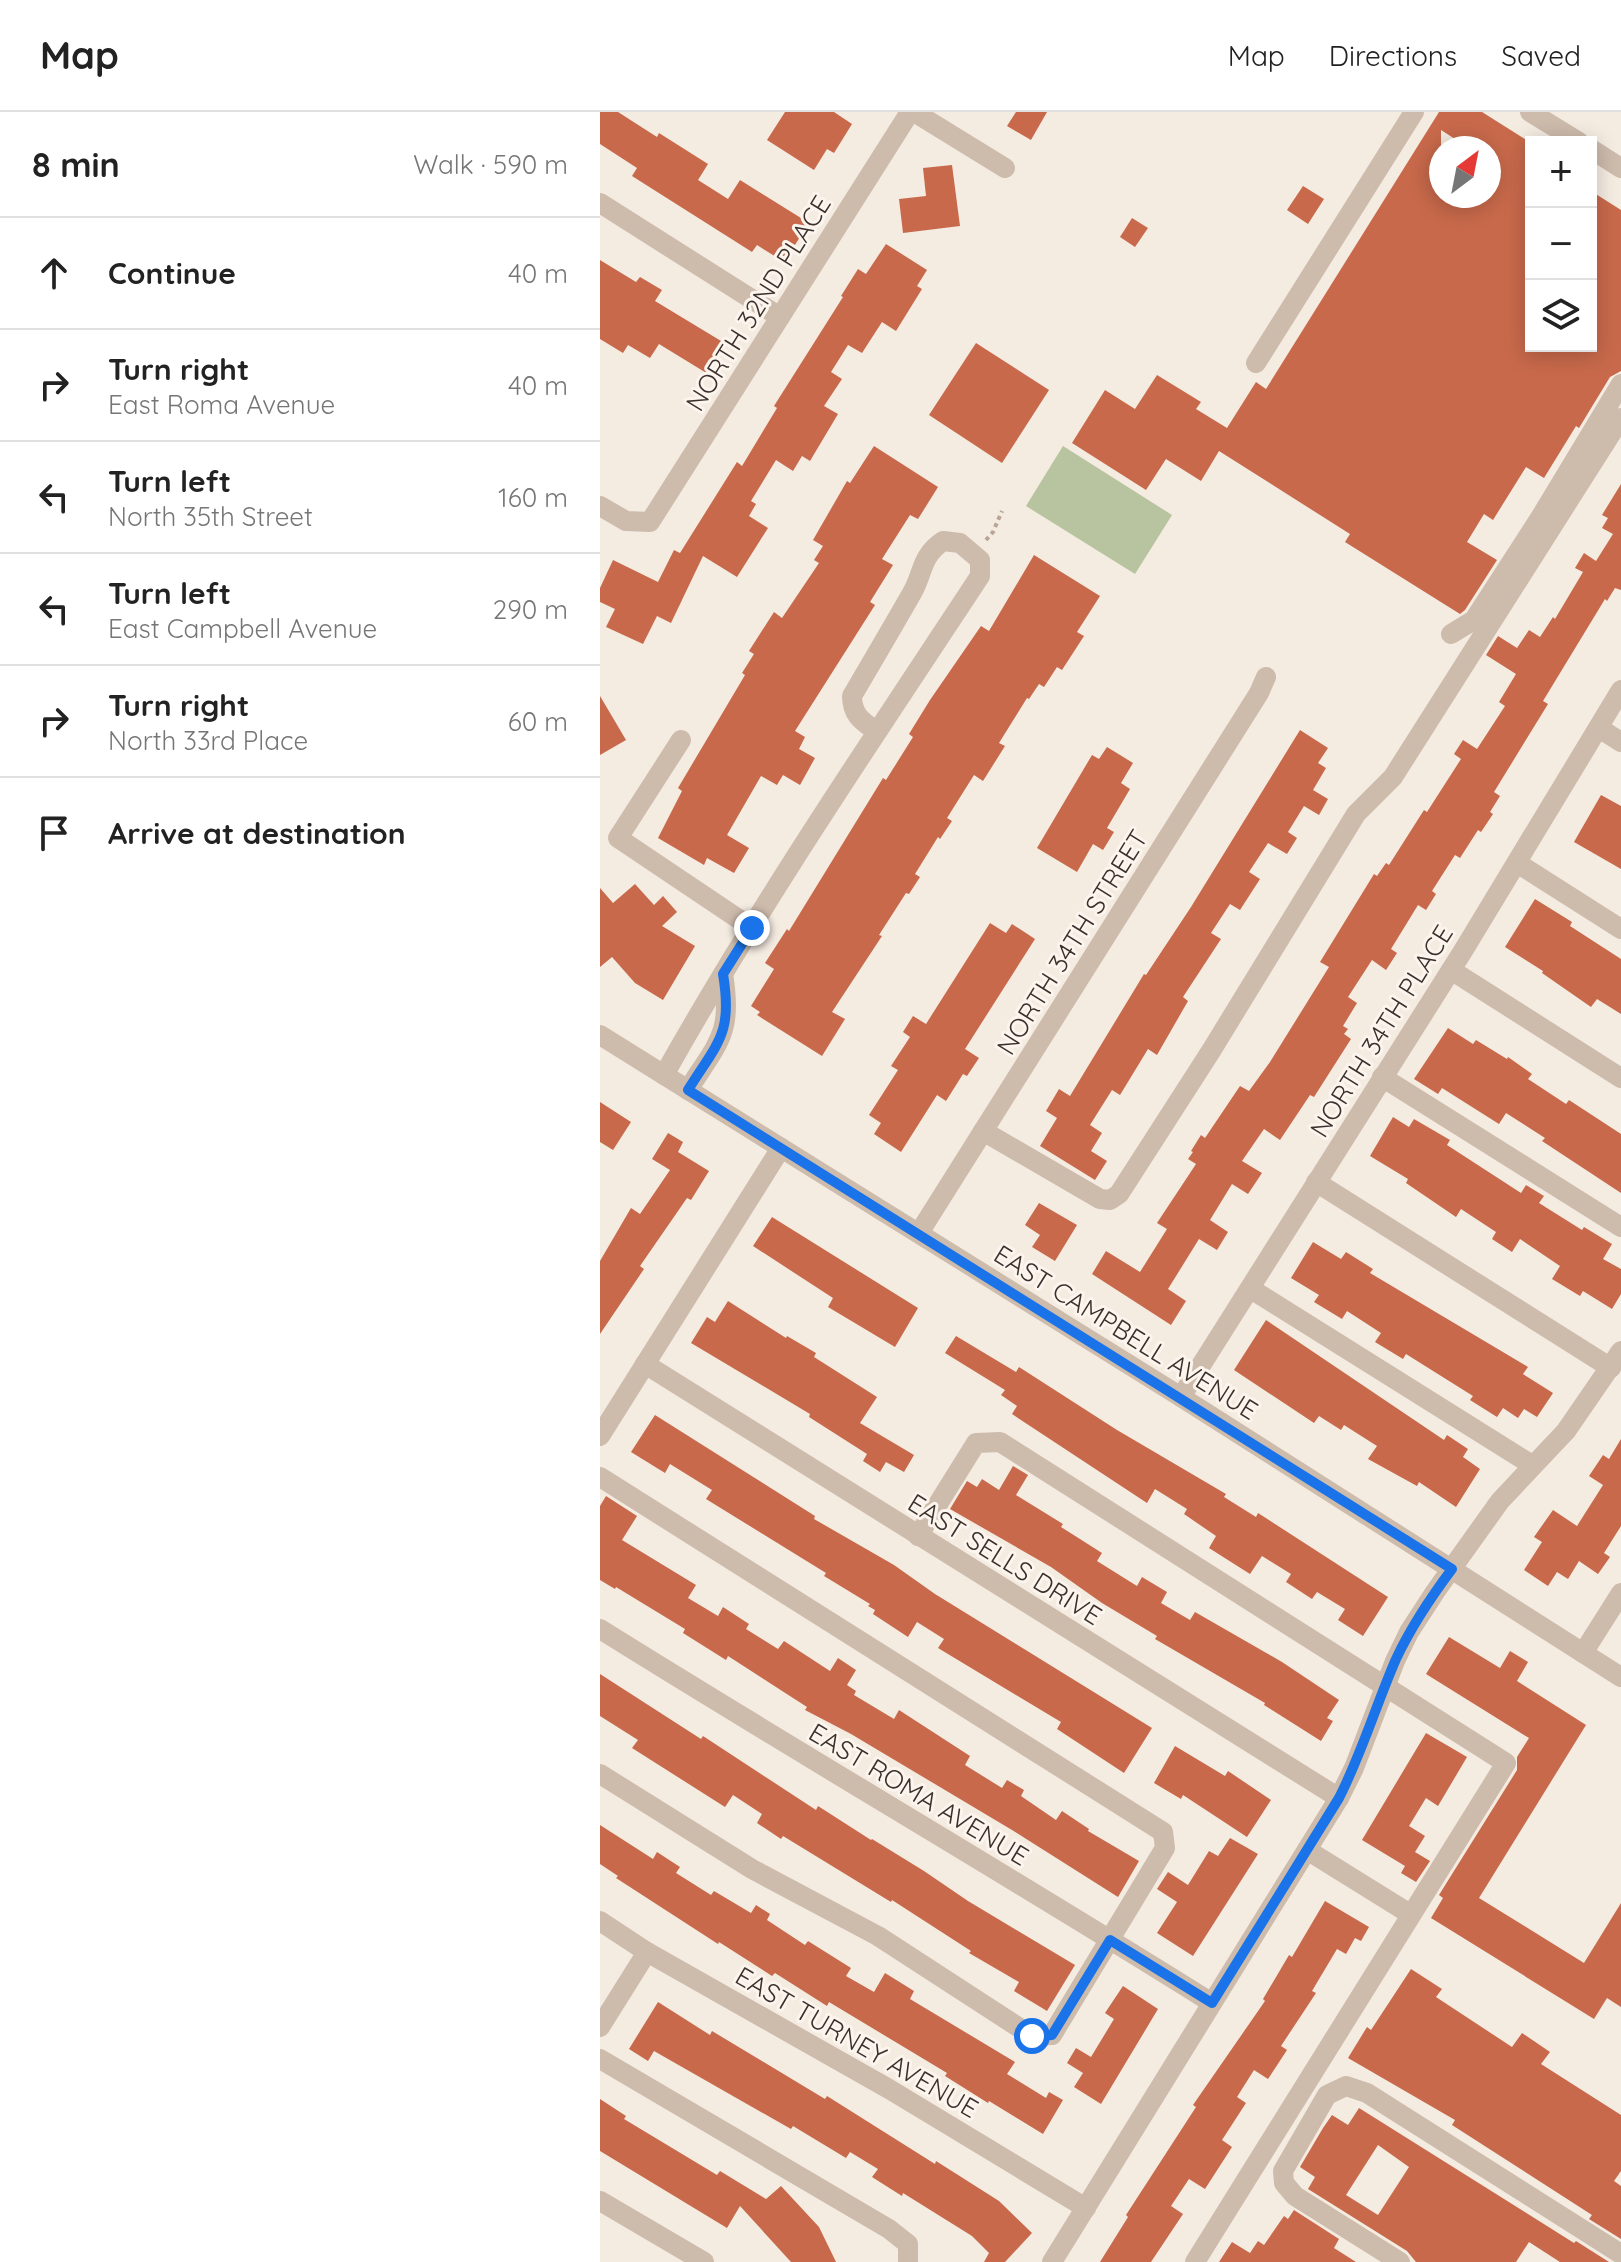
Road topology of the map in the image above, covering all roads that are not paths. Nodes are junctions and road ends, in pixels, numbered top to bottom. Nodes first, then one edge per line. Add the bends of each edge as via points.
1 (912, 112) edge
2 (1414, 112) edge
3 (1530, 112) edge
4 (1569, 136) edge
5 (1597, 153) edge
6 (1005, 168) dead end
7 (1621, 168) edge
8 (600, 203) edge
9 (780, 317) junction
10 (1256, 363) dead end
11 (1621, 384) edge
12 (1621, 418) edge
13 (600, 506) edge
14 (1451, 634) dead end
15 (1266, 677) dead end
16 (1621, 690) edge
17 (1599, 728) junction
18 (876, 731) junction
19 (681, 740) dead end
20 (1621, 742) edge
21 (1517, 863) junction
22 (752, 928) junction
23 (1621, 929) edge
24 (1451, 970) junction
25 (723, 974) junction
26 (703, 1007) junction
27 (726, 1020) junction
28 (600, 1035) edge
29 (664, 1075) junction
30 (1382, 1077) junction
31 (1621, 1078) edge
32 (688, 1090) junction
33 (983, 1131) junction
34 (781, 1148) junction
35 (1316, 1182) junction
36 (1621, 1227) edge
37 (919, 1233) junction
38 (1251, 1289) junction
39 (1616, 1360) edge
40 (645, 1364) junction
41 (1181, 1397) junction
42 (600, 1436) edge
43 (1532, 1465) junction
44 (600, 1477) edge
45 (918, 1536) junction
46 (1452, 1569) junction
47 (1621, 1593) edge
48 (600, 1629) edge
49 (1583, 1653) junction
50 (1621, 1677) edge
51 (1385, 1687) junction
52 (600, 1774) edge
53 (1339, 1798) junction
54 (1307, 1850) junction
55 (1410, 1914) junction
56 (600, 1921) edge
57 (1110, 1940) junction
58 (647, 1952) junction
59 (1212, 2003) junction
60 (600, 2027) edge
61 (600, 2059) edge
62 (600, 2201) edge
63 (1086, 2208) junction
64 (1621, 2254) edge
65 (704, 2262) edge
66 (908, 2262) edge
67 (1052, 2262) edge
68 (1195, 2262) edge
69 (1400, 2262) edge

1 - 6 street
1 - 9 street, NORTH 32ND PLACE
2 - 10 street
3 - 4 street
5 - 7 street
8 - 9 street
9 - 13 street, NORTH 32ND PLACE via 650,522 626,521
11 - 14 street via 1474,620
12 - 33 street via 1393,777 1356,814 1119,1194 1100,1199
15 - 33 street, NORTH 34TH STREET
16 - 17 street, NORTH 34TH PLACE
17 - 20 street
17 - 21 street, NORTH 34TH PLACE
18 - 18 street via 980,576 980,560 960,543 943,541 931,550 915,588 852,696 860,720
18 - 22 street
19 - 22 street via 618,838
21 - 23 street
21 - 24 street, NORTH 34TH PLACE
22 - 25 street
24 - 30 street, NORTH 34TH PLACE
24 - 31 street
25 - 26 street
25 - 27 street
26 - 27 street
26 - 29 street
27 - 32 street via 724,1034
28 - 29 street, EAST CAMPBELL AVENUE
29 - 32 street, EAST CAMPBELL AVENUE
30 - 35 street, NORTH 34TH PLACE
30 - 36 street
32 - 34 street, EAST CAMPBELL AVENUE
33 - 37 street, NORTH 34TH STREET
34 - 37 street, EAST CAMPBELL AVENUE
34 - 40 street
35 - 38 street, NORTH 34TH PLACE
35 - 39 street
37 - 41 street, EAST CAMPBELL AVENUE
38 - 41 street, NORTH 34TH PLACE
38 - 43 street
39 - 43 street via 1566,1431
40 - 42 street
40 - 45 street, EAST SELLS DRIVE
41 - 46 street, EAST CAMPBELL AVENUE
43 - 46 street
44 - 57 street via 1163,1832 1165,1848
45 - 51 street via 976,1443 1000,1442
45 - 53 street, EAST SELLS DRIVE
46 - 49 street, EAST CAMPBELL AVENUE
46 - 51 street via 1409,1632
47 - 49 street
48 - 57 street, EAST ROMA AVENUE
49 - 50 street, EAST CAMPBELL AVENUE
51 - 53 street
51 - 55 street via 1506,1763
52 - 57 street via 752,1869 878,1936 1032,2036 1052,2035
53 - 54 street
54 - 55 street
54 - 59 street
55 - 68 street
56 - 58 street, EAST TURNEY AVENUE
57 - 59 street, EAST ROMA AVENUE
58 - 60 street
58 - 63 street, EAST TURNEY AVENUE
59 - 63 street
61 - 66 street via 889,2229 908,2244
62 - 65 street
63 - 67 street
64 - 69 street via 1367,2093 1346,2086 1327,2095 1283,2171 1284,2183 1295,2196

